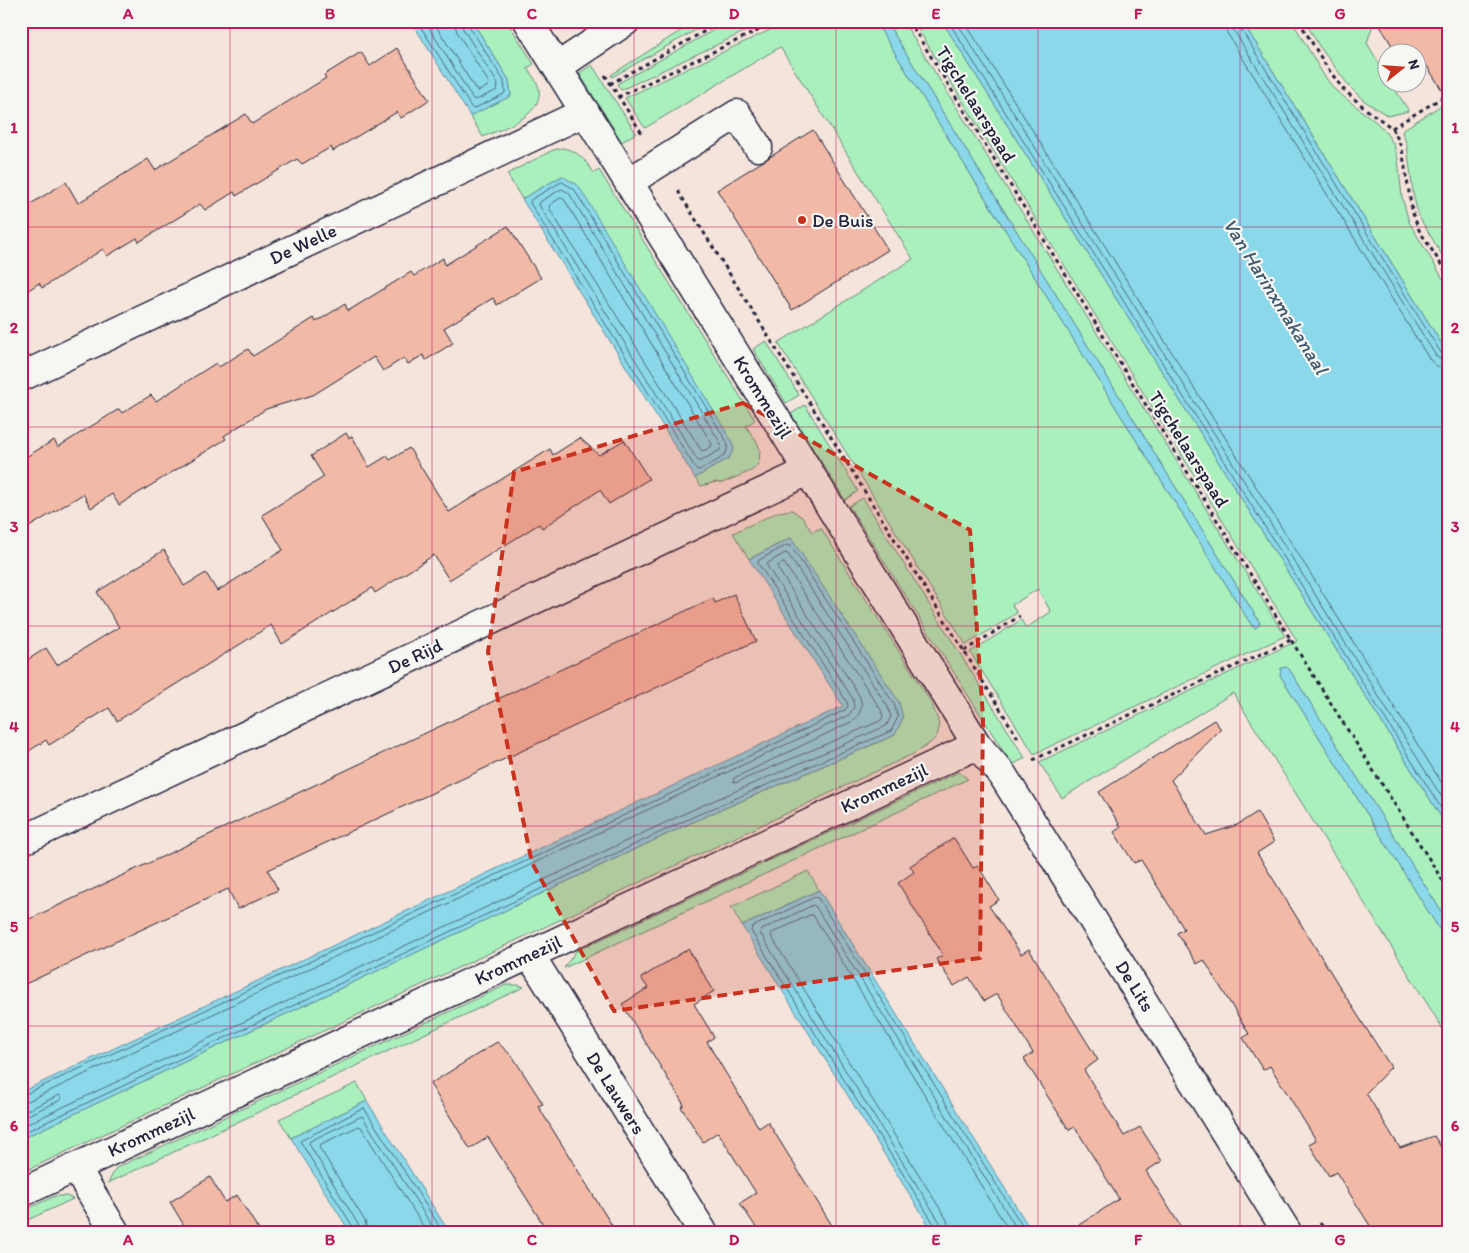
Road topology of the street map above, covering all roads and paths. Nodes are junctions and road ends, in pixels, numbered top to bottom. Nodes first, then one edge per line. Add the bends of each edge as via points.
1 (528, 21) edge
2 (626, 21) edge
3 (723, 21) edge
4 (778, 21) edge
5 (908, 21) edge
6 (1299, 21) edge
7 (587, 47) junction
8 (557, 67) junction
9 (610, 84) junction
10 (1448, 94) edge
11 (618, 96) junction
12 (585, 112) junction
13 (1392, 128) junction
14 (758, 147) dead end
15 (660, 162) junction
16 (629, 182) junction
17 (1448, 275) edge
18 (21, 376) edge
19 (808, 471) junction
20 (1020, 616) dead end
21 (1291, 640) junction
22 (964, 651) junction
23 (1022, 744) dead end
24 (977, 745) junction
25 (1027, 752) dead end
26 (21, 840) edge
27 (1448, 890) edge
28 (530, 954) junction
29 (76, 1168) junction
30 (21, 1193) edge
31 (115, 1232) edge
32 (703, 1232) edge
33 (1287, 1232) edge

1 - 8 street, Krommezijl
2 - 7 street
3 - 9 path
4 - 11 path
5 - 21 path, Tigchelaarspaad
6 - 13 path via 1343,89
7 - 8 street
7 - 9 path
8 - 12 street, Krommezijl
9 - 11 path
10 - 13 path
11 - 15 path
12 - 16 street, Krommezijl
12 - 18 street, De Welle
13 - 17 path via 1402,149 1412,211 1419,230
14 - 15 street via 737,114
15 - 16 street
15 - 22 path
16 - 19 street, Krommezijl
19 - 24 street, Krommezijl
19 - 26 street, De Rijd
20 - 22 path
21 - 25 path via 1032,760
21 - 27 path, Tigchelaarspaad
22 - 23 path
24 - 28 street, Krommezijl
24 - 33 street, De Lits via 1002,774
28 - 29 street, Krommezijl
28 - 32 street, De Lauwers
29 - 30 street, Krommezijl
29 - 31 street

